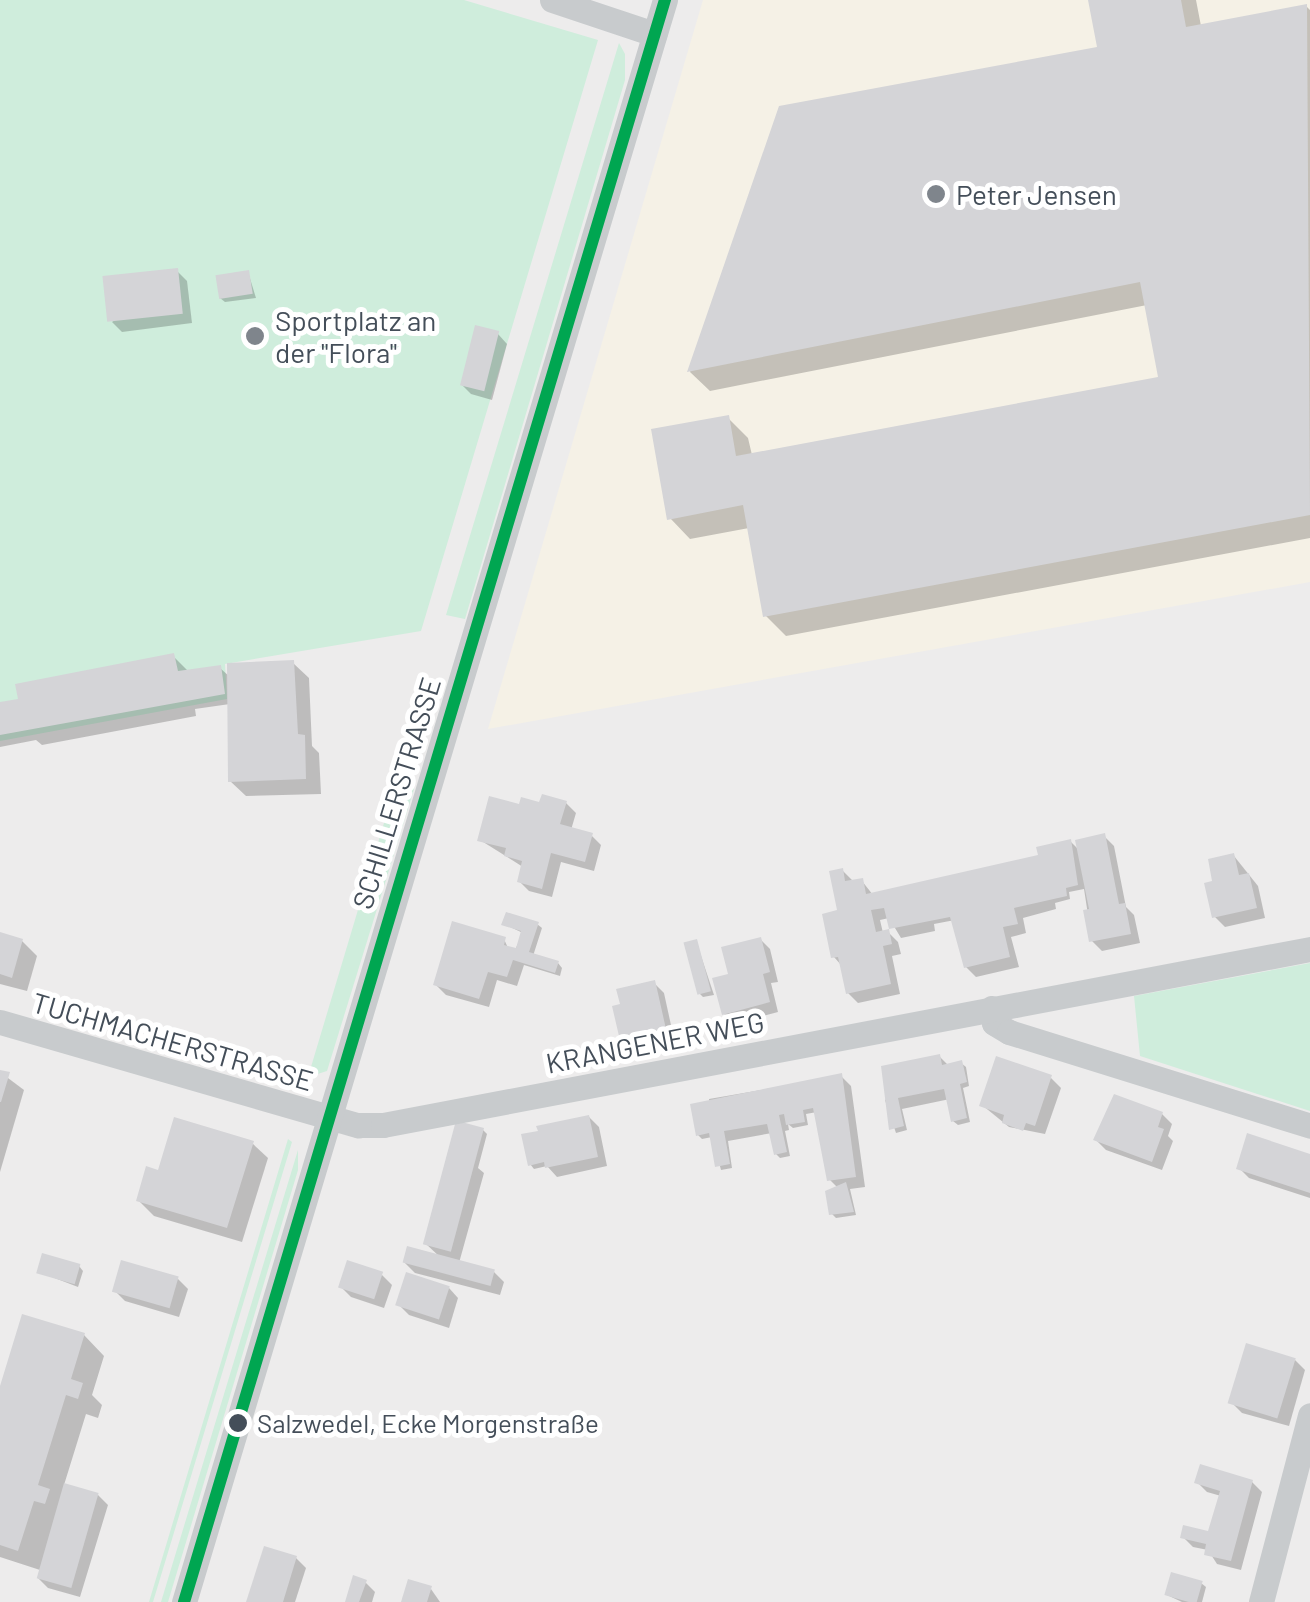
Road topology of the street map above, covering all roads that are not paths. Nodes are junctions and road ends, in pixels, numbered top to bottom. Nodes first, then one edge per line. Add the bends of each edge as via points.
1 (552, 0) edge
2 (665, 0) edge
3 (654, 34) junction
4 (1310, 949) edge
5 (992, 1008) junction
6 (0, 1022) edge
7 (330, 1117) junction
8 (1310, 1126) edge
9 (1310, 1415) edge
10 (184, 1602) edge
11 (1261, 1602) edge

1 - 3 street
2 - 3 street, SCHILLERSTRASSE
3 - 7 street, SCHILLERSTRASSE
4 - 5 street, KRANGENER WEG
5 - 7 street, KRANGENER WEG via 383,1125
5 - 8 street via 994,1022 1010,1032
6 - 7 street, TUCHMACHERSTRASSE
7 - 10 street, SCHILLERSTRASSE
9 - 11 street

